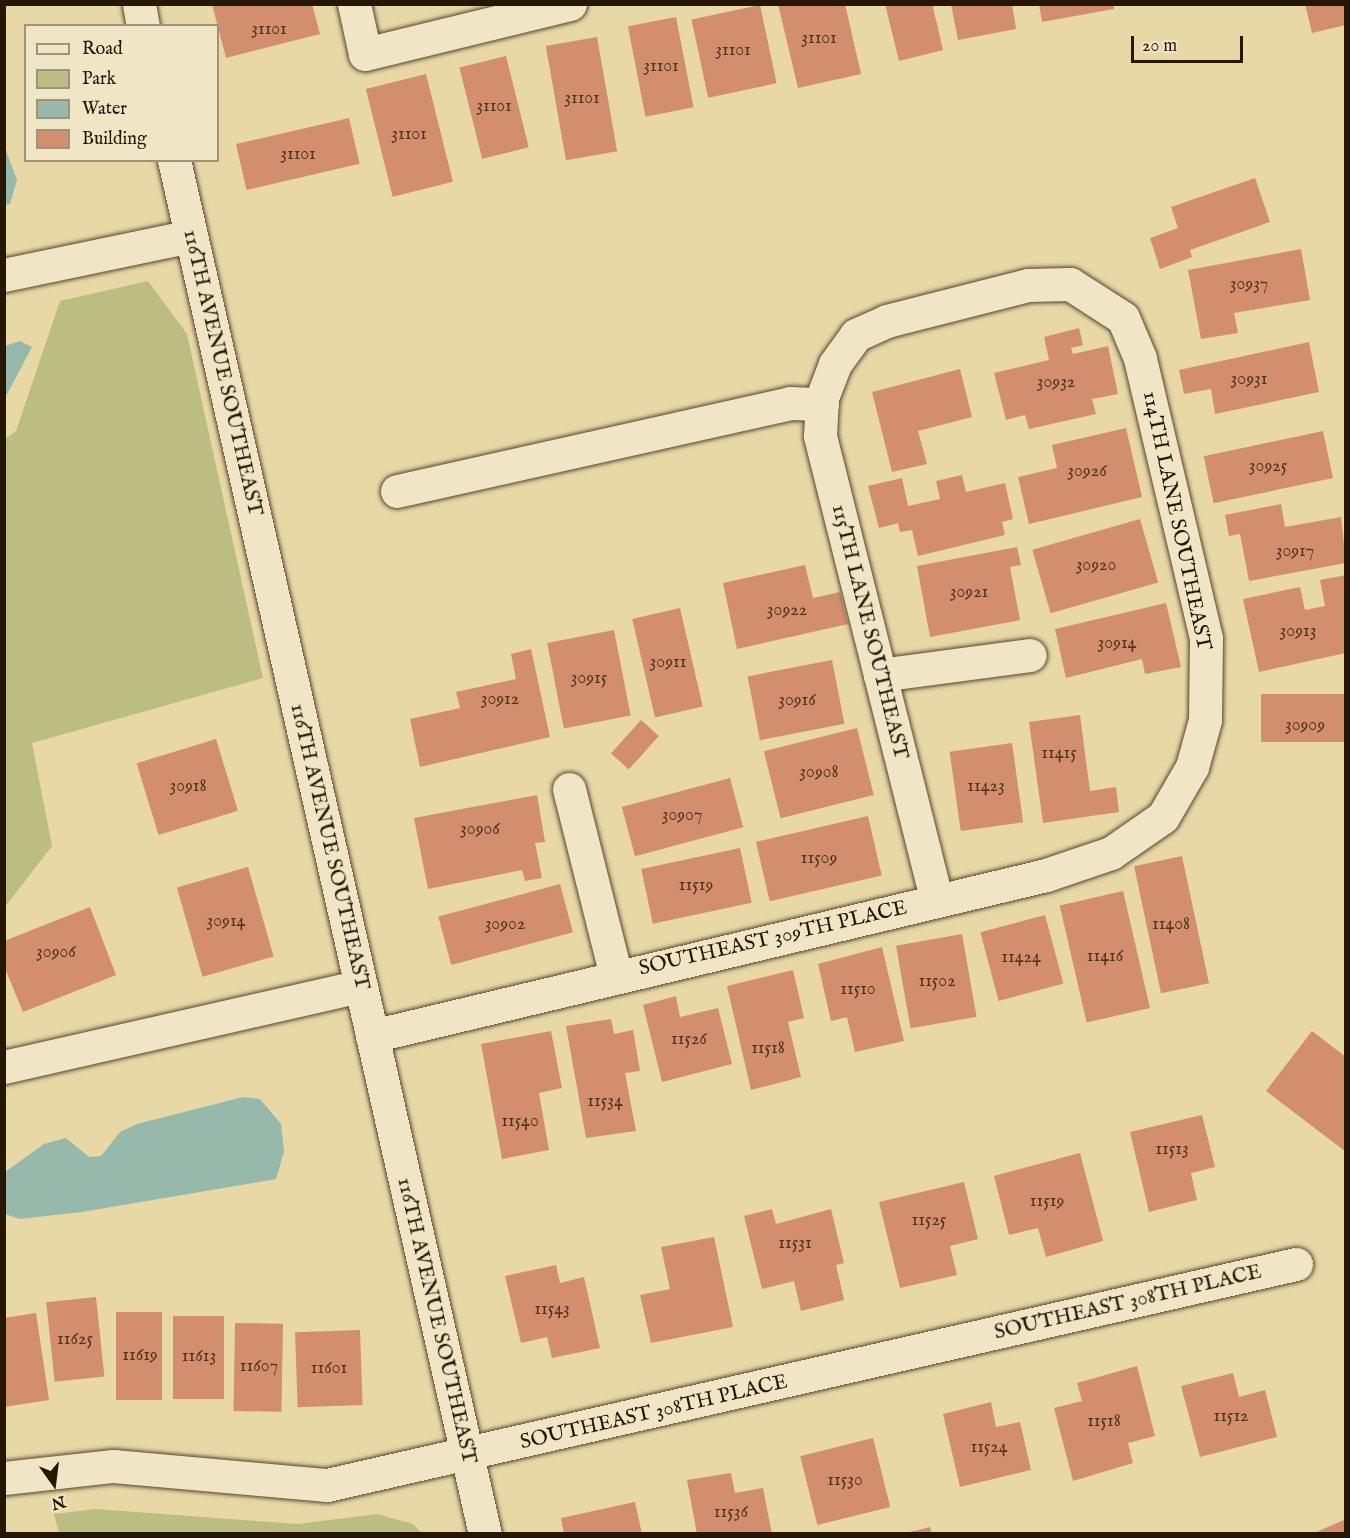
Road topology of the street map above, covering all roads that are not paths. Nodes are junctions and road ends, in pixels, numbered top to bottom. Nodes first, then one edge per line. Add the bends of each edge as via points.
1 (139, 4) edge
2 (354, 4) edge
3 (570, 4) edge
4 (143, 24) edge
5 (174, 162) edge
6 (191, 236) junction
7 (4, 275) edge
8 (1070, 285) joint
9 (822, 404) junction
10 (397, 491) dead end
11 (1030, 655) dead end
12 (879, 675) junction
13 (569, 789) dead end
14 (1163, 817) joint
15 (936, 899) junction
16 (616, 976) junction
17 (361, 986) junction
18 (372, 1036) junction
19 (4, 1067) edge
20 (1296, 1264) dead end
21 (467, 1456) junction
22 (4, 1478) edge
23 (484, 1533) edge

1 - 4 street
2 - 3 street via 365,54
5 - 6 street, 116TH AVENUE SOUTHEAST
6 - 7 street
6 - 17 street, 116TH AVENUE SOUTHEAST
8 - 9 street, 115TH LANE SOUTHEAST via 1028,285 887,321 856,335 835,364
8 - 14 street, 114TH LANE SOUTHEAST via 1123,318 1140,358 1206,638 1205,720 1192,767
9 - 10 street via 790,403
9 - 12 street, 115TH LANE SOUTHEAST via 820,436
11 - 12 street
12 - 15 street, 115TH LANE SOUTHEAST
13 - 16 street
14 - 15 street, SOUTHEAST 309TH PLACE via 1111,853 1046,875
15 - 16 street, SOUTHEAST 309TH PLACE
16 - 18 street, SOUTHEAST 309TH PLACE
17 - 18 street, 116TH AVENUE SOUTHEAST
17 - 19 street
18 - 21 street, 116TH AVENUE SOUTHEAST
20 - 21 street, SOUTHEAST 308TH PLACE
21 - 22 street, SOUTHEAST 308TH PLACE via 327,1485 113,1466
21 - 23 street, 116TH AVENUE SOUTHEAST

